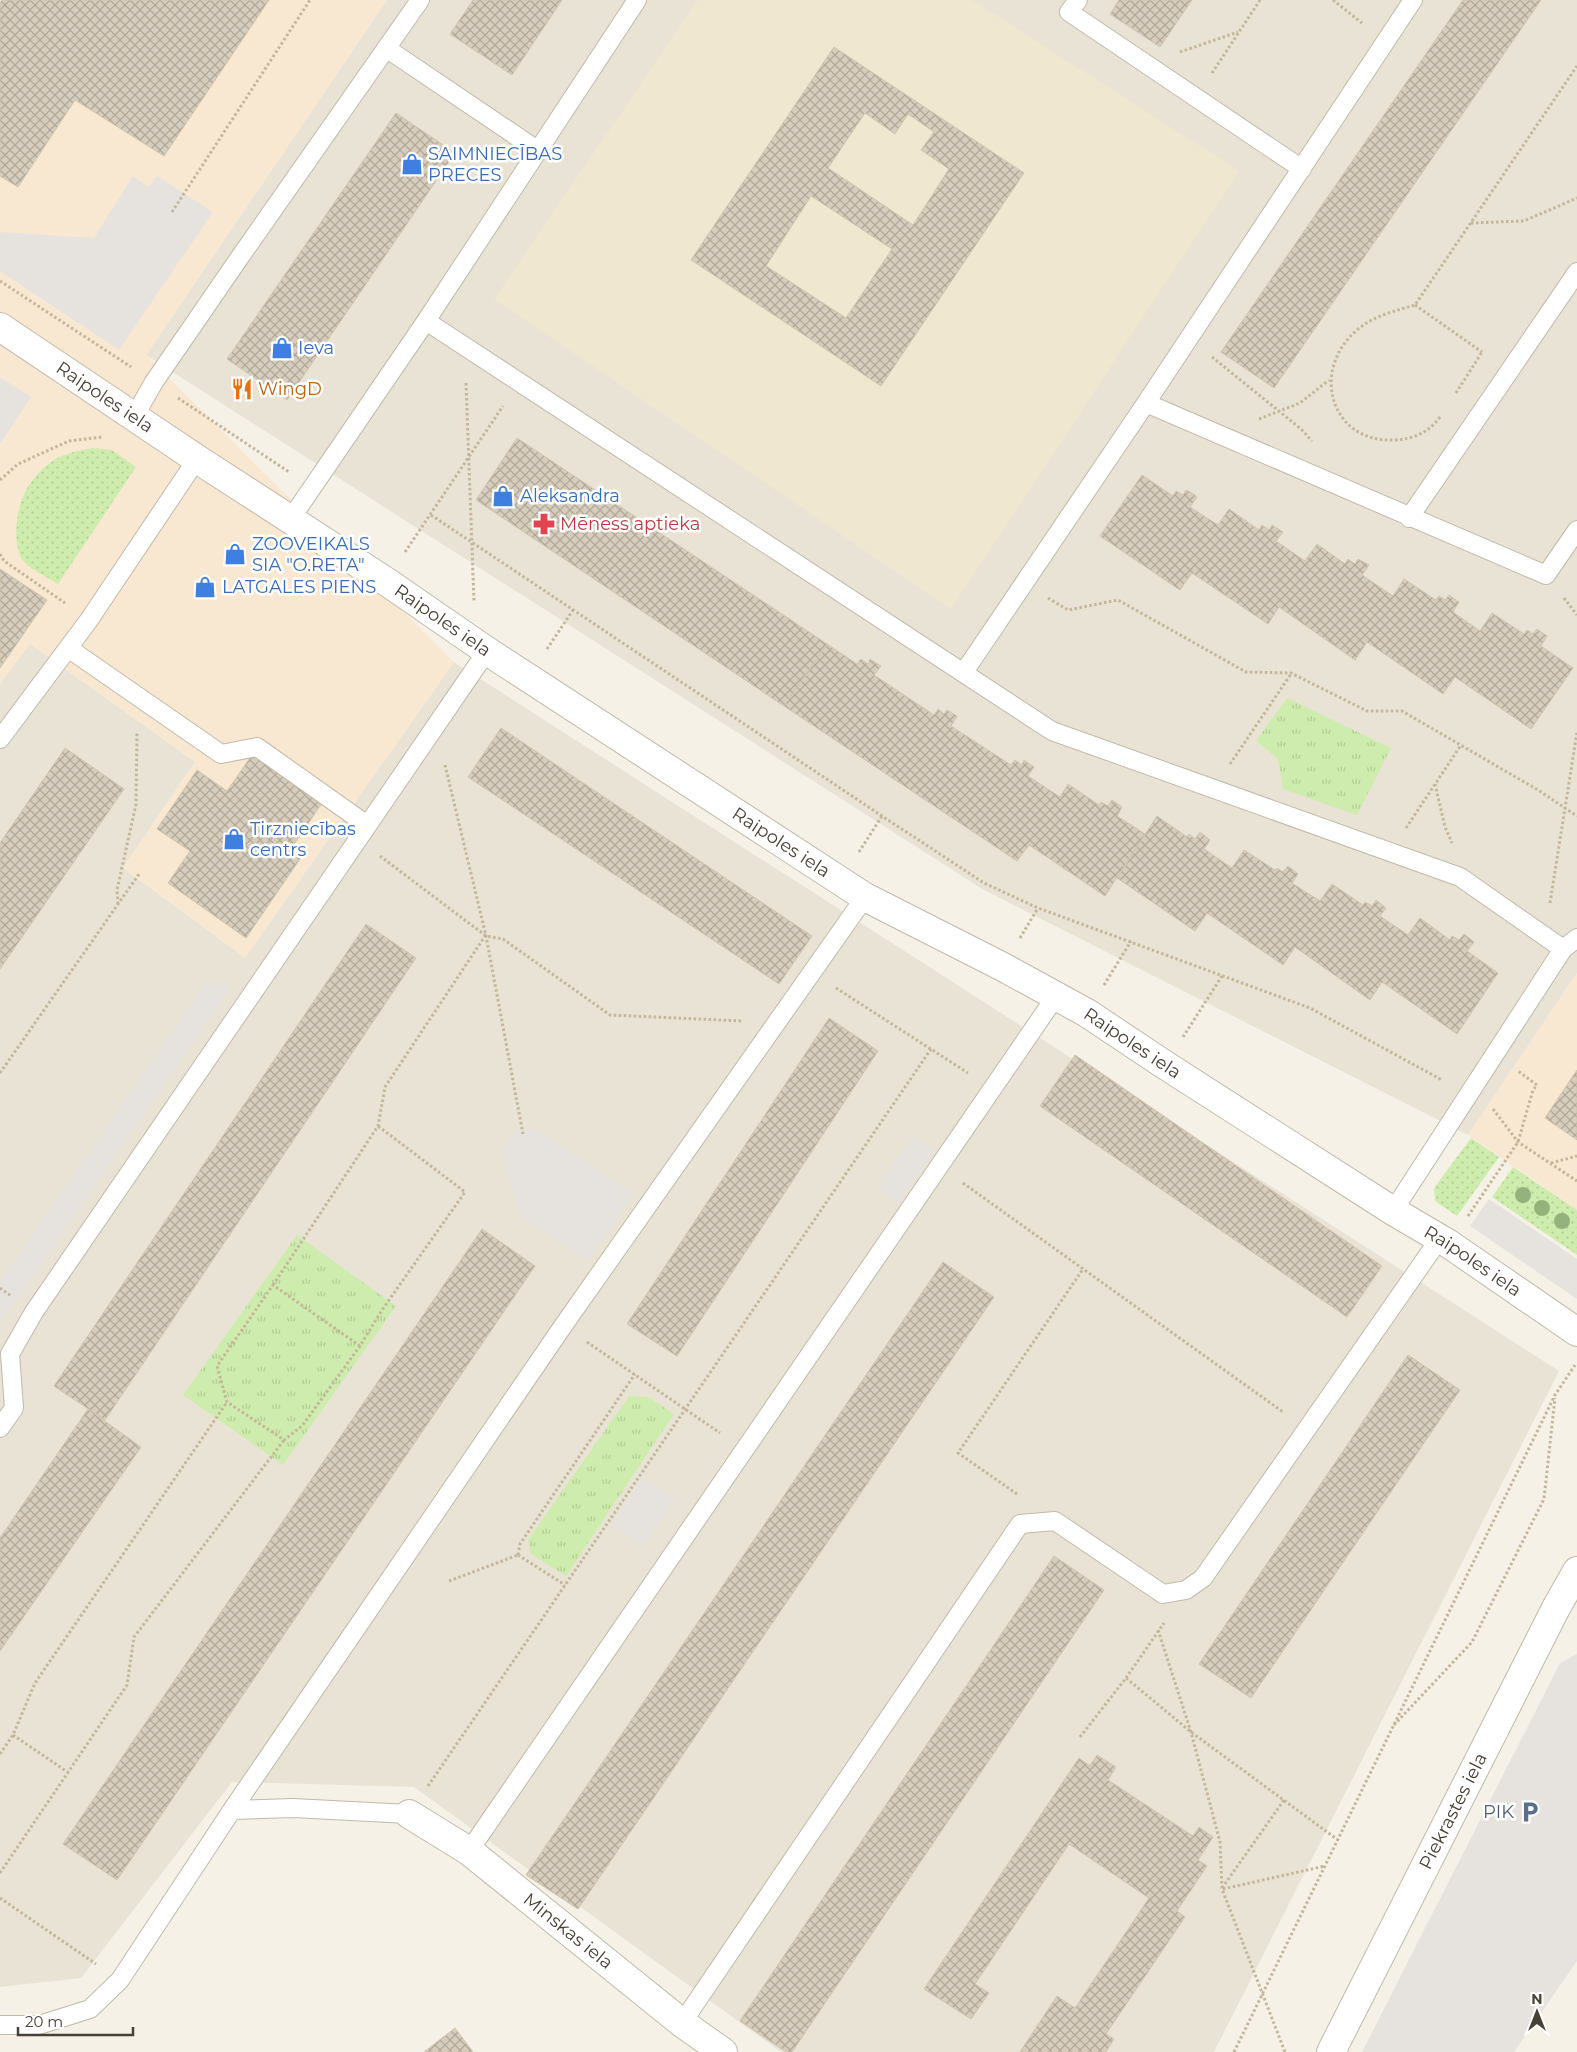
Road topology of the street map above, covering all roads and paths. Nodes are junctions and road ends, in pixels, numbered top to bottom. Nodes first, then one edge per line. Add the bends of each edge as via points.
1 (310, 0) edge
2 (420, 0) edge
3 (637, 0) edge
4 (1078, 0) edge
5 (1260, 0) edge
6 (1333, 0) edge
7 (1413, 0) edge
8 (1239, 32) junction
9 (1386, 40) junction
10 (386, 48) junction
11 (1146, 64) junction
12 (1577, 66) edge
13 (1196, 98) junction
14 (537, 150) junction
15 (1302, 169) junction
16 (1577, 198) edge
17 (172, 212) dead end
18 (1471, 223) junction
19 (1577, 272) edge
20 (1415, 305) junction
21 (426, 321) junction
22 (0, 327) edge
23 (1189, 338) junction
24 (465, 348) junction
25 (1482, 352) junction
26 (1509, 371) junction
27 (1330, 379) junction
28 (519, 382) junction
29 (1454, 396) dead end
30 (1146, 403) junction
31 (1279, 411) junction
32 (1444, 411) dead end
33 (134, 417) junction
34 (1218, 434) junction
35 (469, 457) junction
36 (198, 459) junction
37 (1316, 477) junction
38 (0, 480) edge
39 (431, 515) junction
40 (1409, 518) junction
41 (290, 520) junction
42 (1577, 530) edge
43 (472, 543) junction
44 (0, 554) edge
45 (404, 554) dead end
46 (1024, 584) junction
47 (44, 590) dead end
48 (474, 602) dead end
49 (573, 610) junction
50 (68, 648) junction
51 (487, 651) junction
52 (543, 656) dead end
53 (964, 672) junction
54 (1291, 674) junction
55 (137, 696) junction
56 (435, 726) junction
57 (1577, 732) edge
58 (0, 739) edge
59 (1461, 745) junction
60 (1435, 784) junction
61 (1214, 788) junction
62 (1566, 808) junction
63 (882, 816) junction
64 (1577, 816) edge
65 (362, 832) junction
66 (1390, 852) junction
67 (857, 855) dead end
68 (139, 874) dead end
69 (1460, 877) junction
70 (865, 897) junction
71 (118, 904) junction
72 (486, 936) junction
73 (1544, 936) junction
74 (1577, 938) edge
75 (1131, 941) junction
76 (1563, 949) junction
77 (811, 972) junction
78 (1222, 976) junction
79 (1056, 996) junction
80 (1087, 1013) junction
81 (776, 1022) junction
82 (931, 1049) junction
83 (1165, 1065) junction
84 (1513, 1067) dead end
85 (0, 1073) edge
86 (994, 1089) junction
87 (1468, 1094) junction
88 (1493, 1108) dead end
89 (378, 1126) junction
90 (523, 1134) dead end
91 (1518, 1142) junction
92 (1577, 1156) edge
93 (1550, 1163) junction
94 (940, 1167) junction
95 (1577, 1181) edge
96 (1393, 1212) junction
97 (1445, 1241) junction
98 (1083, 1269) junction
99 (273, 1285) junction
100 (563, 1326) junction
101 (1577, 1332) edge
102 (360, 1346) junction
103 (1577, 1363) edge
104 (635, 1374) junction
105 (1555, 1395) junction
106 (227, 1402) junction
107 (685, 1409) junction
108 (0, 1428) edge
109 (1307, 1430) junction
110 (284, 1440) junction
111 (746, 1450) junction
112 (1055, 1521) junction
113 (518, 1554) junction
114 (1577, 1571) edge
115 (449, 1581) dead end
116 (565, 1585) junction
117 (1186, 1590) junction
118 (1158, 1630) junction
119 (1126, 1678) junction
120 (1392, 1727) junction
121 (1192, 1732) junction
122 (13, 1735) junction
123 (1080, 1737) dead end
124 (0, 1754) edge
125 (69, 1773) junction
126 (1284, 1800) junction
127 (232, 1810) junction
128 (409, 1814) junction
129 (1338, 1840) junction
130 (470, 1851) junction
131 (1325, 1866) junction
132 (0, 1873) edge
133 (1222, 1889) junction
134 (0, 1898) edge
135 (120, 1980) junction
136 (1262, 1994) junction
137 (682, 2023) junction
138 (0, 2025) edge
139 (723, 2052) edge
140 (1234, 2052) edge
141 (1285, 2052) edge
142 (1331, 2052) edge

1 - 17 path
2 - 10 lane
3 - 14 lane
4 - 11 lane via 1069,12
5 - 8 path
6 - 9 path
7 - 9 lane
8 - 11 path
8 - 13 path
9 - 15 lane
10 - 14 lane
10 - 33 lane via 165,366
11 - 13 lane
12 - 18 path
13 - 15 lane
14 - 21 lane
15 - 23 lane
16 - 18 path via 1524,221
18 - 20 path
19 - 26 lane
20 - 25 path
20 - 27 path via 1381,316 1356,330 1336,354
21 - 24 lane
21 - 41 lane
22 - 33 street, Raipoles iela
23 - 30 lane
23 - 31 path
24 - 28 lane
24 - 35 path
25 - 26 path
25 - 29 path
26 - 40 lane
27 - 31 path via 1300,404
27 - 32 path via 1337,408 1346,422 1364,436 1384,441 1412,439 1434,425
28 - 35 path
28 - 53 lane
30 - 34 lane
30 - 46 lane
31 - 34 path
31 - 37 path via 1326,455
33 - 36 street, Raipoles iela
33 - 38 path via 103,437 69,441 18,464
34 - 37 lane
35 - 39 path
35 - 43 path
36 - 41 street, Raipoles iela
36 - 50 lane
37 - 40 lane
39 - 43 path
39 - 45 path
40 - 42 lane via 1546,575
41 - 51 street, Raipoles iela
43 - 48 path
43 - 49 path
44 - 47 path via 4,561
46 - 53 lane
46 - 54 path via 1068,610 1118,600 1246,672
49 - 52 path
49 - 63 path
50 - 55 lane
50 - 58 lane
51 - 56 lane
51 - 70 street, Raipoles iela
53 - 61 lane via 1052,730
54 - 59 path via 1367,711 1402,711
54 - 61 path
55 - 65 lane via 221,754 257,747
55 - 71 path via 136,804
56 - 65 lane
56 - 72 path
57 - 62 path
59 - 60 path
59 - 62 path
60 - 66 path
60 - 69 path via 1457,854
61 - 66 lane
62 - 64 path
62 - 73 path
63 - 67 path
63 - 75 path via 984,882 1038,908
65 - 72 path
65 - 108 lane via 34,1312 10,1354 14,1408
66 - 69 lane
68 - 71 path
69 - 73 lane
70 - 77 lane
70 - 79 street, Raipoles iela
71 - 85 path
72 - 81 path via 503,939 610,1015
72 - 89 path via 385,1087
72 - 90 path
73 - 76 lane
74 - 76 lane
75 - 78 path
75 - 80 path
76 - 87 lane
77 - 81 lane
77 - 82 path
78 - 83 path
78 - 87 path via 1310,1008
79 - 80 street, Raipoles iela
79 - 86 lane
80 - 83 street, Raipoles iela
81 - 100 lane
82 - 86 path
82 - 107 path
83 - 96 street, Raipoles iela
84 - 91 path via 1537,1084
86 - 94 lane
87 - 96 lane
88 - 91 path
89 - 99 path
89 - 102 path via 465,1192
91 - 93 path
91 - 97 path
92 - 93 path
93 - 95 path
94 - 98 path
94 - 111 lane
96 - 97 street, Raipoles iela
97 - 101 street, Raipoles iela
97 - 109 lane
98 - 109 path
98 - 112 path via 958,1453
99 - 102 path
99 - 106 path via 217,1366
100 - 104 path
100 - 127 lane
102 - 110 path via 302,1426
103 - 105 path
104 - 107 path
104 - 113 path via 520,1544
105 - 120 path
105 - 120 path via 1544,1499 1472,1642
106 - 110 path
106 - 122 path via 35,1683
107 - 111 path
107 - 116 path
109 - 117 lane via 1203,1578
110 - 125 path via 134,1637 126,1685
111 - 130 lane
112 - 117 lane via 1163,1594
112 - 137 lane via 1020,1524
113 - 115 path
113 - 116 path
114 - 142 street, Piekrastes iela
116 - 128 path
117 - 118 path
118 - 119 path
118 - 121 path
119 - 121 path
119 - 123 path
120 - 129 path
121 - 126 path
121 - 133 path via 1220,1842
122 - 124 path
122 - 125 path
125 - 132 path
126 - 129 path
126 - 133 path
127 - 128 lane via 293,1808
127 - 135 lane
128 - 130 street, Minskas iela
129 - 131 path
130 - 137 street, Minskas iela
131 - 133 path
131 - 136 path
133 - 136 path
134 - 135 path
135 - 138 lane via 90,2008 39,2025
136 - 140 path
136 - 141 path
137 - 139 street, Minskas iela

